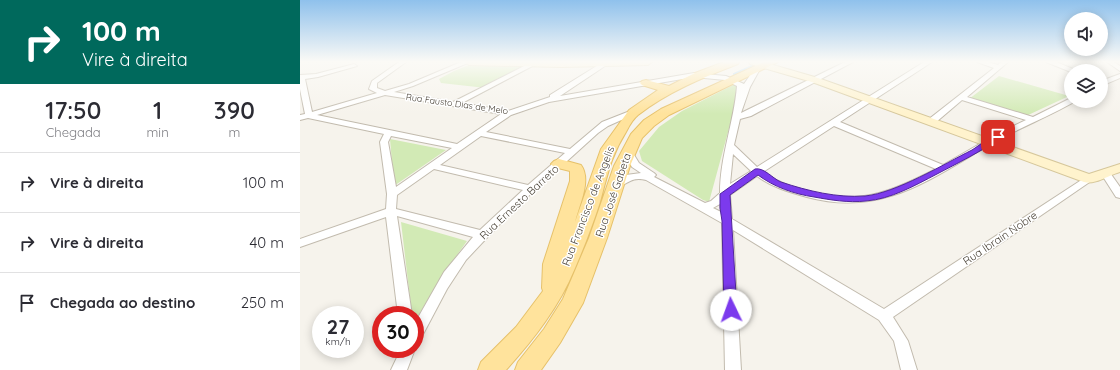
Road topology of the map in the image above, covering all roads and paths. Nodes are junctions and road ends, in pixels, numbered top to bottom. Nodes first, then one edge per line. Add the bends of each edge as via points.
1 (300, 79) edge
2 (378, 79) edge
3 (424, 79) edge
4 (503, 79) edge
5 (581, 79) edge
6 (671, 79) edge
7 (692, 79) edge
8 (726, 79) edge
9 (752, 79) edge
10 (902, 79) edge
11 (985, 79) edge
12 (731, 80) junction
13 (815, 80) joint
14 (646, 83) junction
15 (385, 93) junction
16 (661, 95) junction
17 (963, 98) junction
18 (548, 100) junction
19 (870, 100) junction
20 (1064, 103) edge
21 (454, 104) junction
22 (508, 113) junction
23 (633, 113) junction
24 (738, 113) junction
25 (309, 116) junction
26 (300, 118) edge
27 (1032, 119) junction
28 (932, 121) junction
29 (834, 123) junction
30 (389, 132) junction
31 (478, 133) junction
32 (989, 142) junction
33 (730, 146) junction
34 (458, 147) junction
35 (628, 152) junction
36 (565, 158) junction
37 (431, 166) junction
38 (943, 168) junction
39 (1120, 168) edge
40 (758, 171) junction
41 (1105, 172) junction
42 (1089, 179) junction
43 (615, 185) junction
44 (531, 189) junction
45 (678, 192) junction
46 (392, 194) junction
47 (725, 194) junction
48 (1120, 195) edge
49 (704, 207) junction
50 (391, 211) junction
51 (727, 221) junction
52 (482, 235) junction
53 (300, 243) edge
54 (551, 296) junction
55 (404, 306) edge
56 (884, 316) junction
57 (424, 321) edge
58 (404, 358) edge
59 (399, 370) edge
60 (490, 370) edge
61 (527, 370) edge
62 (733, 370) edge
63 (909, 370) edge

1 - 25 street
2 - 15 street via 374,82 373,89
3 - 15 street
4 - 21 street
5 - 18 street
6 - 14 street, Rua Fausto Dias de Melo
7 - 16 main road, Rua Francisco de Angelis
8 - 12 street, Rua Fausto Dias de Melo
9 - 24 street
10 - 19 street
11 - 17 street
12 - 24 street via 741,85
12 - 35 main road, Rua José Gabeta via 680,104 649,123 636,137
13 - 19 street
13 - 24 street via 748,114
14 - 16 main road via 663,87 665,89
14 - 18 street, Rua Fausto Dias de Melo
15 - 21 street, Rua Fausto Dias de Melo
15 - 25 street
16 - 23 main road, Rua Francisco de Angelis
17 - 27 street
17 - 28 street
18 - 22 street, Rua Fausto Dias de Melo
19 - 28 street
19 - 29 street
20 - 27 street
21 - 22 street, Rua Fausto Dias de Melo
22 - 31 street
23 - 36 street, Rua Ernesto Barreto via 594,131
23 - 54 main road, Rua Francisco de Angelis via 608,149 599,172 592,203
24 - 33 street
25 - 26 street
25 - 30 street
27 - 32 street
28 - 32 street
29 - 38 street
29 - 40 street
30 - 34 street
30 - 46 street via 384,142
31 - 34 street
31 - 36 street
32 - 38 street
32 - 42 street
33 - 40 street
33 - 47 street
34 - 37 street
35 - 43 main road, Rua José Gabeta
35 - 45 street via 640,168
36 - 44 street, Rua Ernesto Barreto
36 - 54 main road via 576,168 578,181 554,264
37 - 44 street
37 - 46 street
38 - 40 street via 902,188 865,199 837,198 802,192 773,182
39 - 41 street, Rua Ibrain Nobre
40 - 47 street
41 - 42 street, Rua Ibrain Nobre
41 - 48 street
42 - 56 street, Rua Ibrain Nobre
43 - 45 street via 638,175
43 - 61 main road, Rua José Gabeta via 596,245 572,303
44 - 52 street, Rua Ernesto Barreto
45 - 49 street
46 - 50 street
47 - 49 street via 715,203
47 - 51 street via 724,208
49 - 51 street
50 - 52 street
50 - 53 street
50 - 55 street
51 - 56 street
51 - 62 street
52 - 57 street, Rua Ernesto Barreto via 461,259
54 - 60 main road, Rua Francisco de Angelis via 524,334
56 - 63 street via 900,337
58 - 59 street

